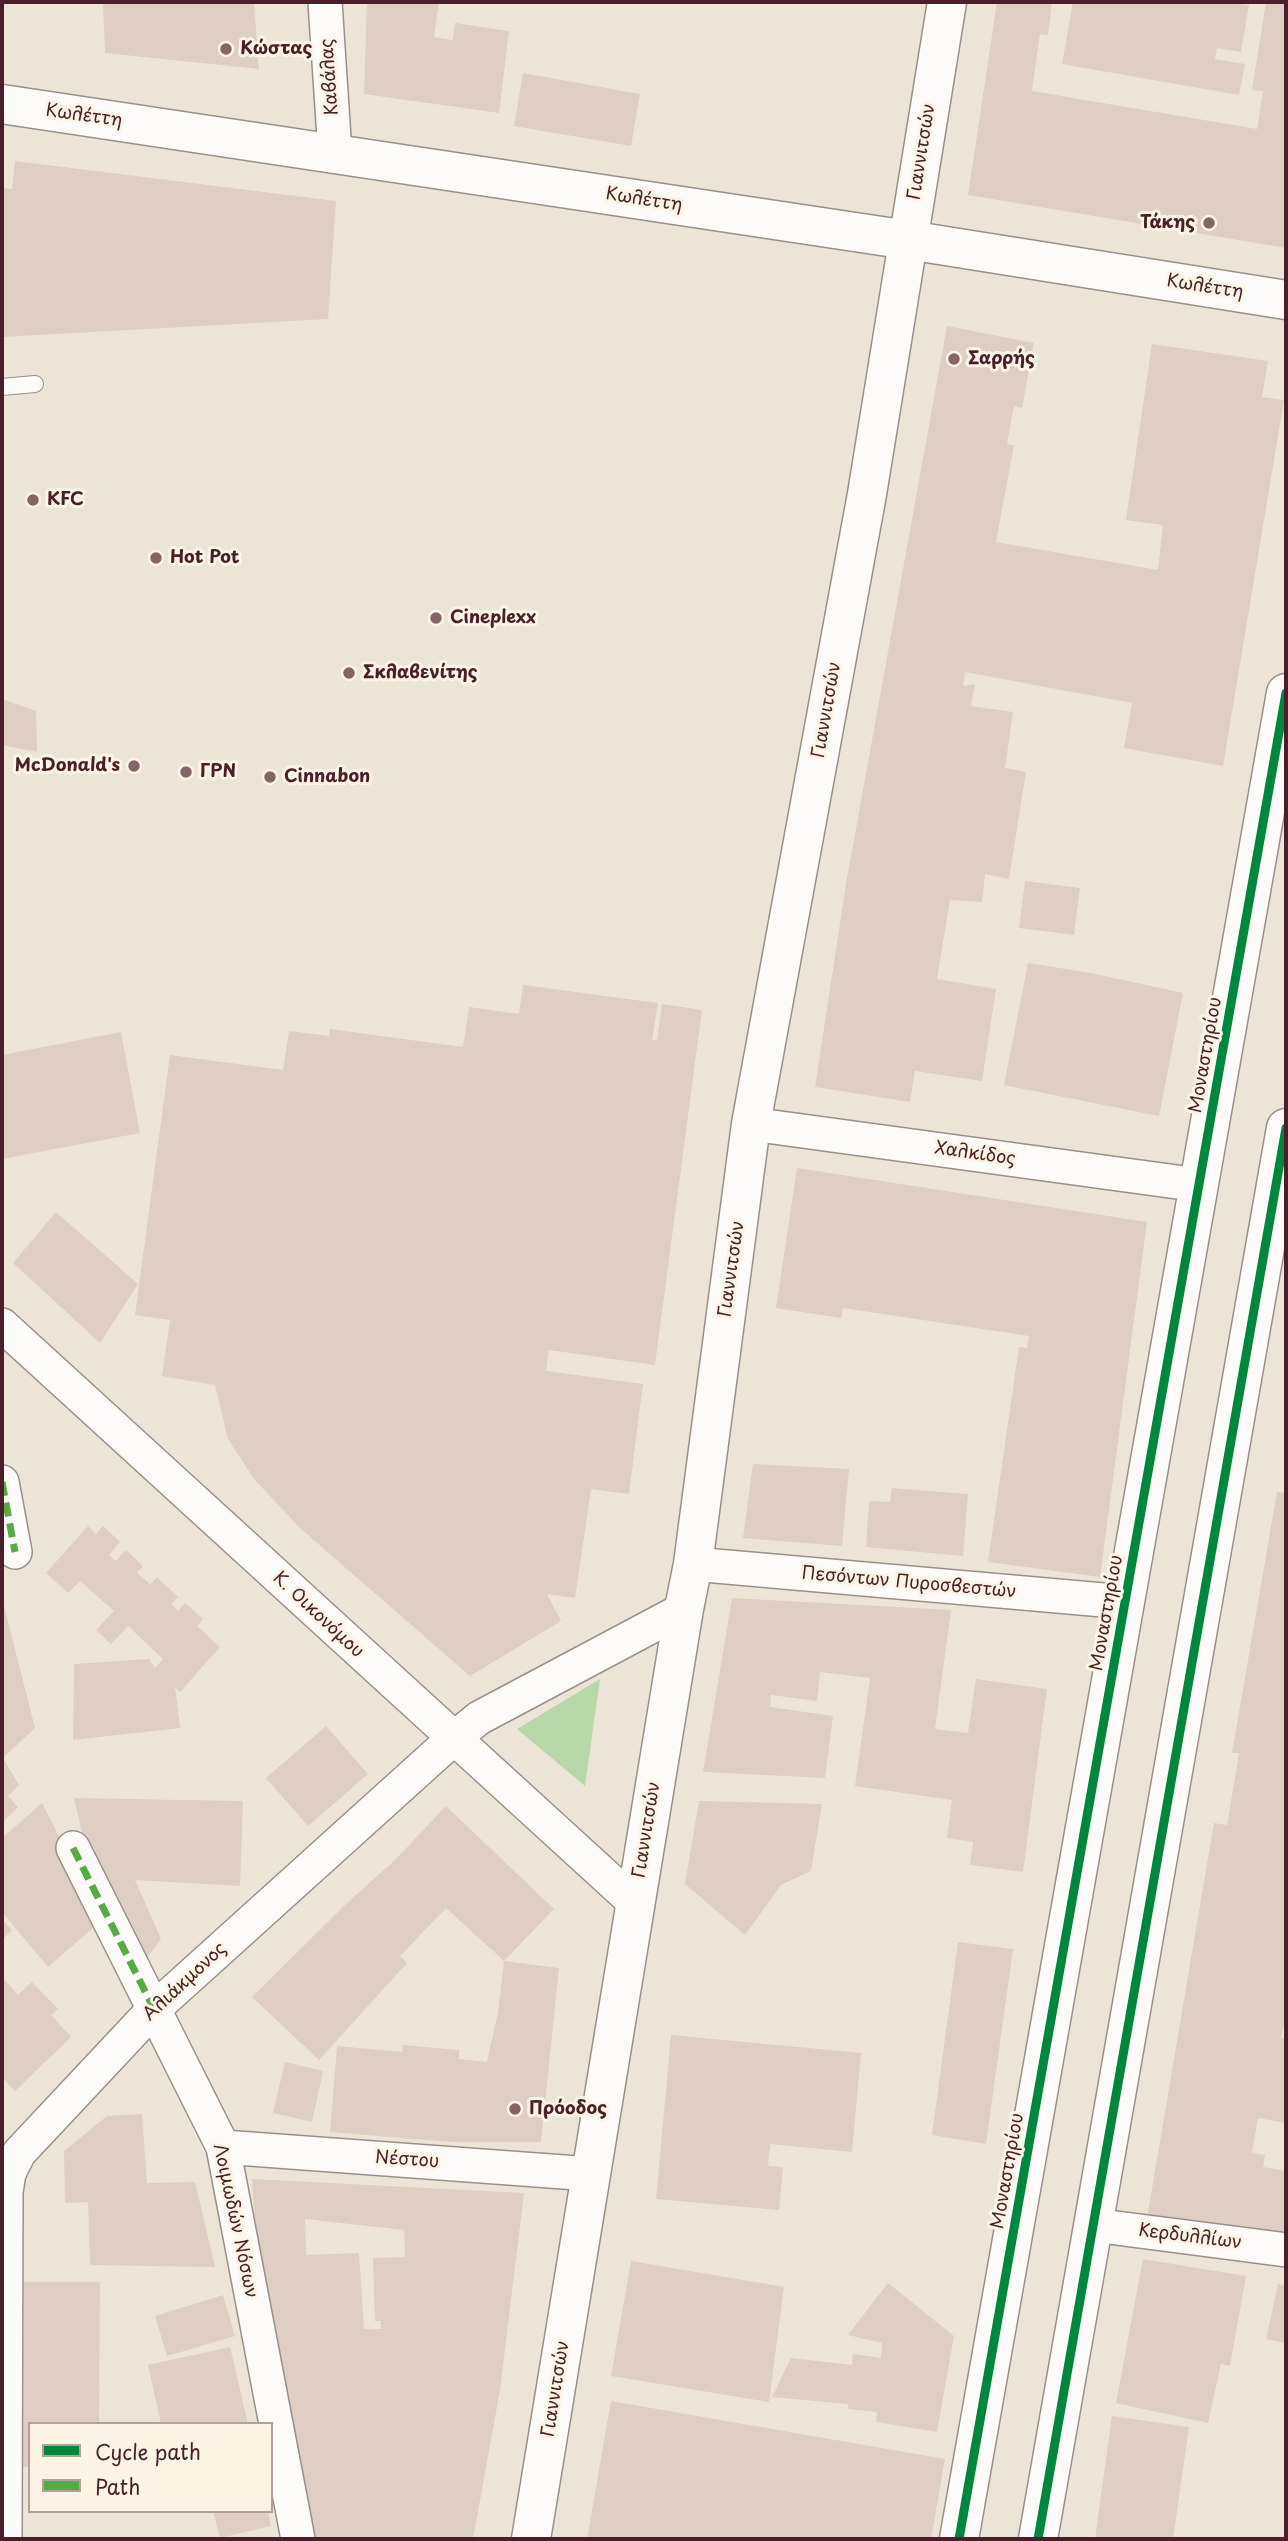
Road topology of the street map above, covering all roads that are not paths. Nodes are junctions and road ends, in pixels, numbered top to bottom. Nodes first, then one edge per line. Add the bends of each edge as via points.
1 (325, 2) edge
2 (947, 2) edge
3 (2, 104) edge
4 (335, 153) junction
5 (908, 240) junction
6 (1286, 300) edge
7 (35, 384) dead end
8 (2, 387) edge
9 (1286, 692) edge
10 (751, 1124) junction
11 (1286, 1128) edge
12 (1282, 1181) edge
13 (1199, 1185) junction
14 (2, 1325) edge
15 (2, 1482) edge
16 (15, 1552) dead end
17 (693, 1564) junction
18 (1126, 1602) junction
19 (684, 1609) junction
20 (453, 1739) junction
21 (73, 1848) dead end
22 (635, 1903) junction
23 (154, 2010) junction
24 (223, 2147) junction
25 (7, 2157) edge
26 (591, 2174) junction
27 (1093, 2225) junction
28 (1286, 2250) edge
29 (5, 2539) edge
30 (298, 2539) edge
31 (531, 2539) edge
32 (959, 2539) edge
33 (1038, 2539) edge

1 - 4 street, Καβάλας
2 - 5 main road, Γιαννιτσών
3 - 4 main road, Κωλέττη
4 - 5 main road, Κωλέττη
5 - 6 main road, Κωλέττη
5 - 10 main road, Γιαννιτσών via 867,494
7 - 8 lane
9 - 13 main road, Μοναστηρίου
10 - 13 street, Χαλκίδος
10 - 17 main road, Γιαννιτσών
11 - 12 main road
12 - 27 main road
13 - 18 main road, Μοναστηρίου
14 - 20 street, Κ. Οικονόμου
15 - 16 street
17 - 18 street, Πεσόντων Πυροσβεστών
17 - 19 main road, Γιαννιτσών
18 - 32 main road, Μοναστηρίου
19 - 20 street, Αλιάκμονος via 479,1718
19 - 22 main road, Γιαννιτσών
20 - 22 street, Κ. Οικονόμου
20 - 23 street, Αλιάκμονος
21 - 23 street, Λοιμωδών Νόσων
22 - 26 main road, Γιαννιτσών
23 - 24 street, Λοιμωδών Νόσων
23 - 25 street, Αλιάκμονος via 28,2141
24 - 26 street, Νέστου
24 - 30 street, Λοιμωδών Νόσων
25 - 29 street, Αλιάκμονος
26 - 31 main road, Γιαννιτσών
27 - 28 street, Κερδυλλίων
27 - 33 main road

